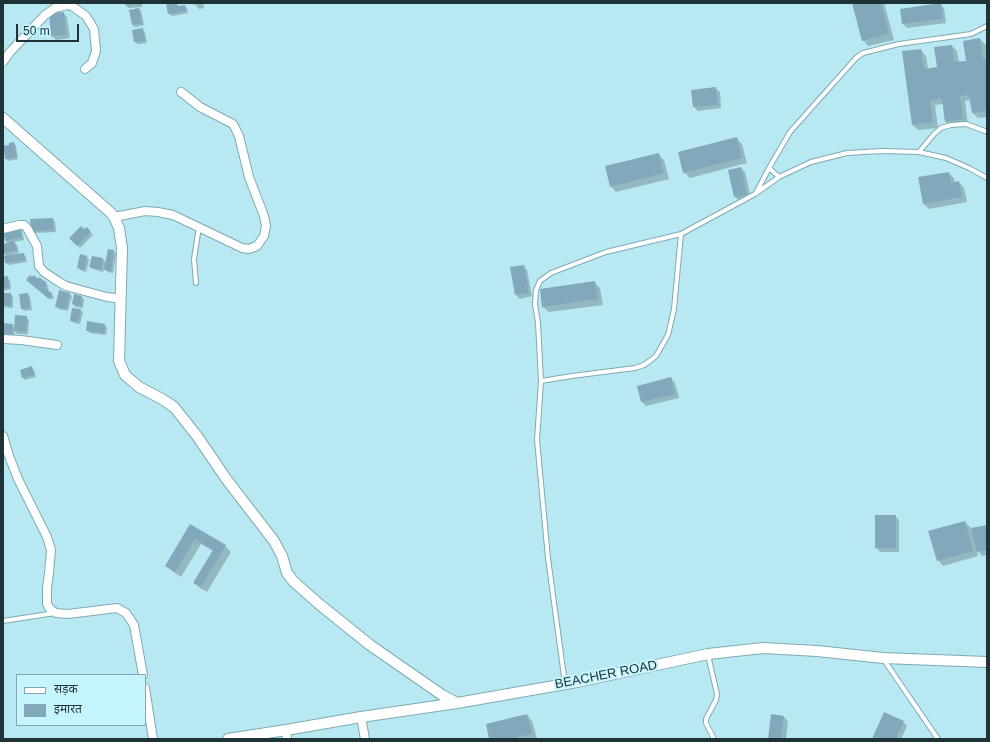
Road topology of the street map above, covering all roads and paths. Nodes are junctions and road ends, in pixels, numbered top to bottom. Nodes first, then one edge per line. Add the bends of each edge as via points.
1 (73, 4) edge
2 (987, 26) edge
3 (3, 62) edge
4 (85, 69) dead end
5 (181, 92) dead end
6 (3, 118) edge
7 (987, 132) edge
8 (919, 152) junction
9 (769, 168) junction
10 (779, 177) junction
11 (987, 178) edge
12 (755, 194) junction
13 (114, 217) junction
14 (199, 227) junction
15 (3, 229) edge
16 (681, 234) junction
17 (196, 284) dead end
18 (121, 300) junction
19 (3, 339) edge
20 (57, 345) dead end
21 (541, 381) junction
22 (3, 436) edge
23 (56, 613) junction
24 (3, 621) edge
25 (708, 654) junction
26 (883, 658) junction
27 (987, 662) edge
28 (143, 674) edge
29 (565, 684) junction
30 (146, 694) edge
31 (457, 703) junction
32 (360, 716) junction
33 (286, 735) edge
34 (154, 739) edge
35 (228, 739) edge
36 (365, 739) edge
37 (714, 739) edge
38 (938, 739) edge

1 - 3 street via 56,8 45,15
1 - 4 street via 86,16 94,29 96,51 92,63
2 - 9 lane via 971,34 899,44 864,53 856,58 790,132
5 - 14 street via 233,124 239,136 249,177 266,226 264,236 257,246 249,249
6 - 13 street
7 - 8 lane via 966,124 951,125 941,128
8 - 10 lane via 848,153 811,162
8 - 11 lane via 946,158
9 - 10 lane
9 - 12 lane
10 - 12 lane
12 - 16 lane
13 - 14 street via 145,211 158,212 173,215
13 - 18 street via 120,228 122,248
14 - 17 lane via 194,259
15 - 18 street via 24,225 37,246 39,266 59,282
16 - 21 lane via 674,309 668,335 656,356 635,368
16 - 21 lane via 606,252 551,273 540,281 535,304
18 - 31 street via 120,361 125,375 139,387 174,407 274,541 293,581 370,645
19 - 20 street
21 - 29 lane via 537,440 548,558
22 - 23 street via 8,456 51,550 47,604
23 - 24 lane
23 - 28 street via 117,608 126,613 134,625
25 - 26 street, BEACHER ROAD via 764,648 817,650
25 - 29 street, BEACHER ROAD
25 - 37 lane via 717,694 706,723
26 - 27 street, BEACHER ROAD
26 - 38 lane
29 - 31 street, BEACHER ROAD
30 - 34 street
31 - 32 street, BEACHER ROAD
32 - 33 street, BEACHER ROAD
32 - 36 street
33 - 35 street, BEACHER ROAD

